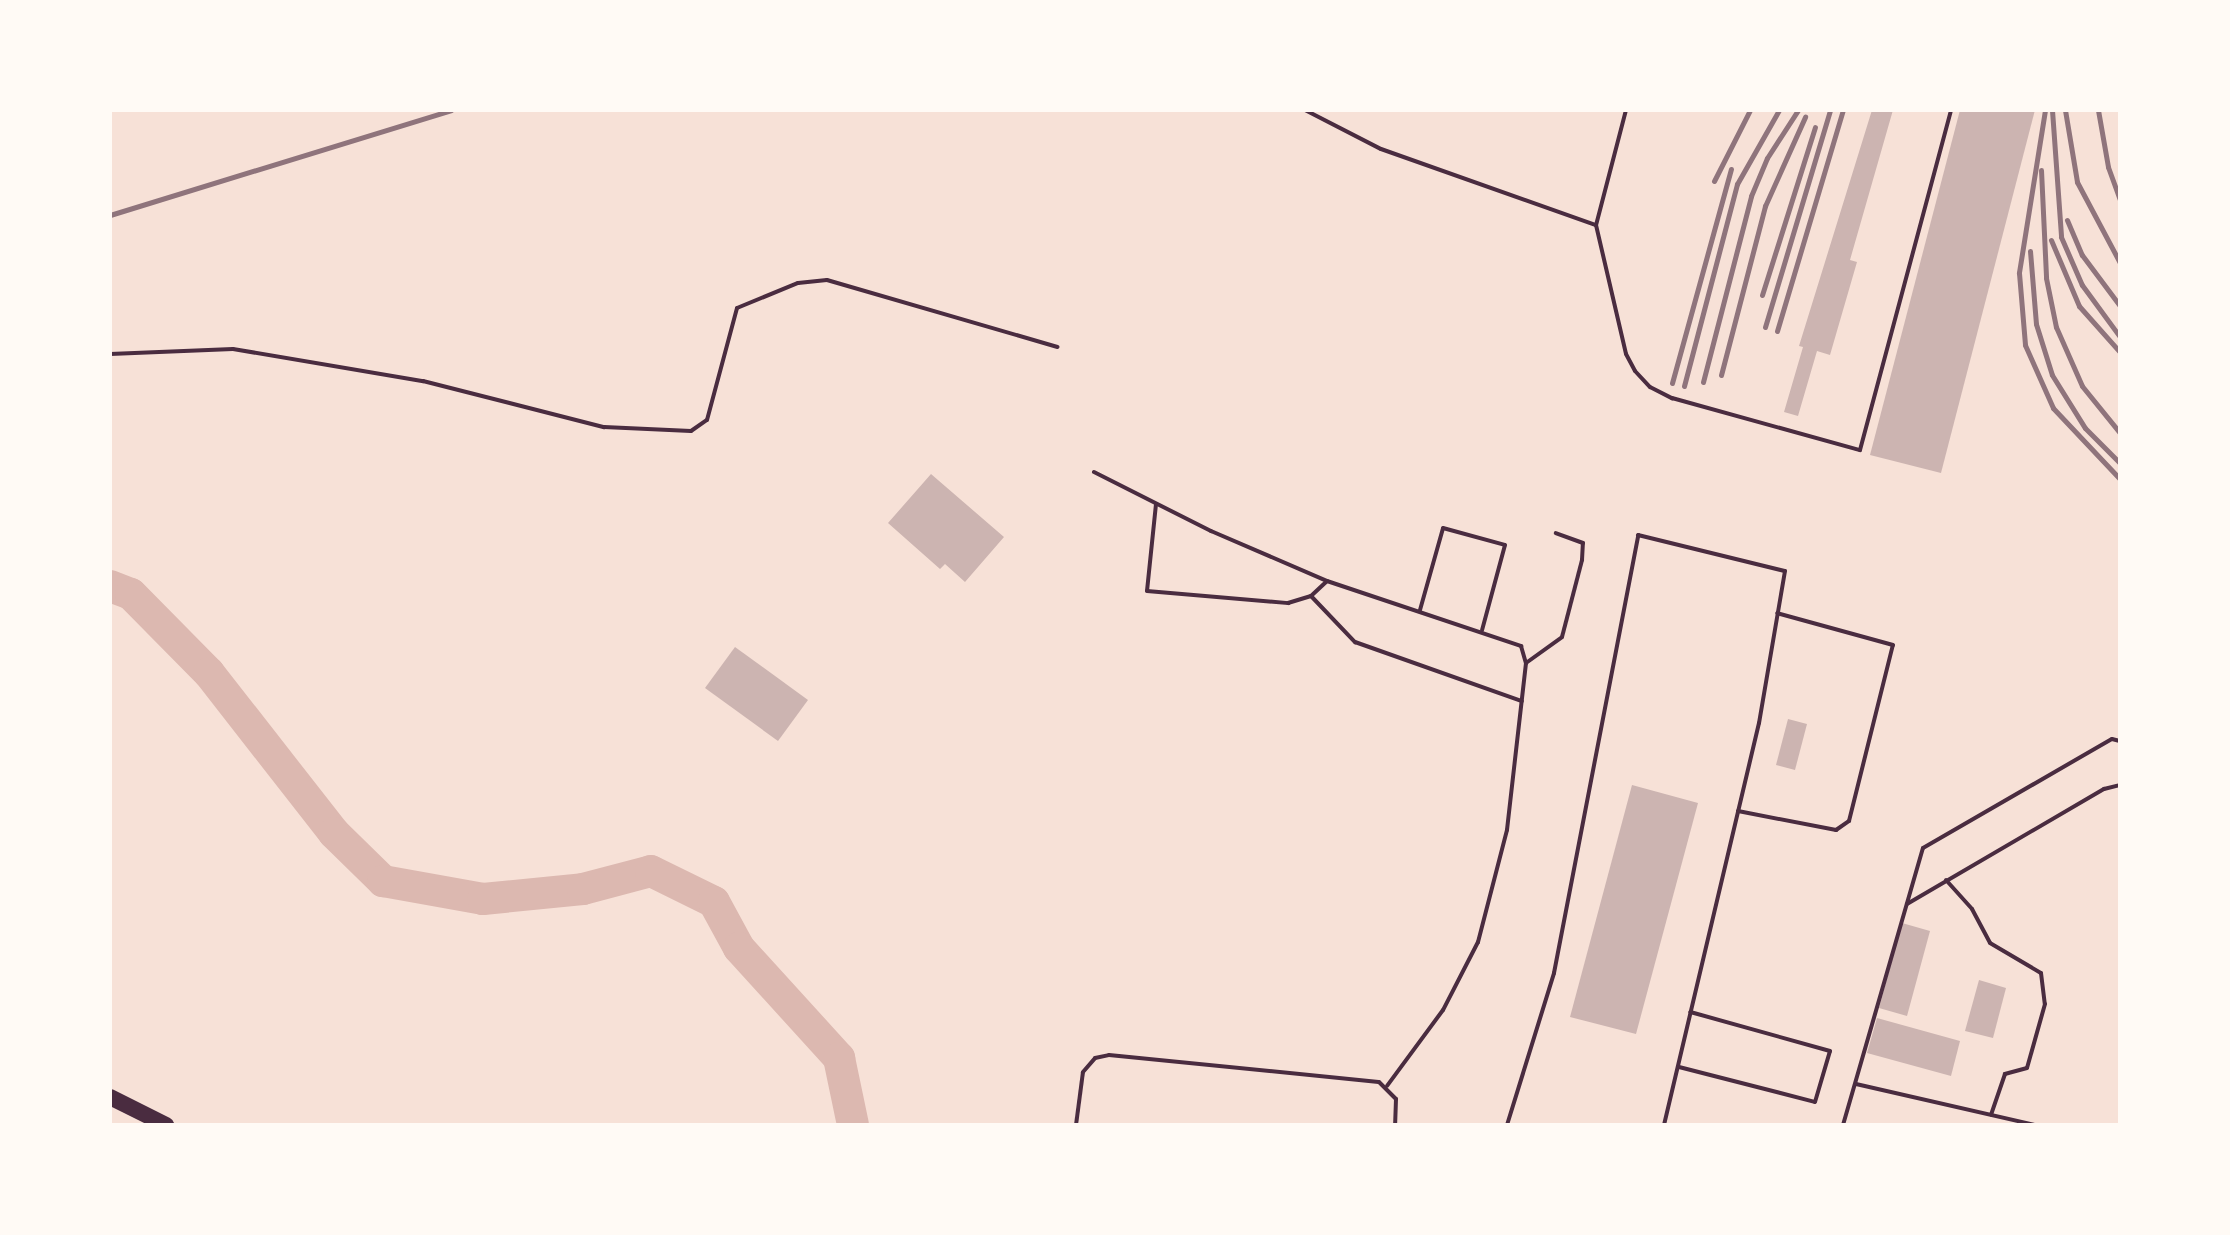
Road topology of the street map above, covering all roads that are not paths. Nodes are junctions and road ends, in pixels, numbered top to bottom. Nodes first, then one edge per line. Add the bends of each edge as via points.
1 (1305, 110) edge
2 (1626, 110) edge
3 (1951, 110) edge
4 (1596, 225) junction
5 (1057, 347) dead end
6 (110, 354) edge
7 (1094, 472) dead end
8 (1156, 504) junction
9 (1556, 533) dead end
10 (1327, 581) junction
11 (1311, 596) junction
12 (1420, 610) junction
13 (1777, 613) junction
14 (1482, 630) junction
15 (1526, 663) junction
16 (1523, 701) junction
17 (2120, 741) edge
18 (2120, 785) edge
19 (1738, 811) junction
20 (1946, 880) junction
21 (1907, 904) junction
22 (1690, 1012) junction
23 (1678, 1066) junction
24 (1856, 1084) junction
25 (1387, 1086) junction
26 (110, 1097) edge
27 (1991, 1115) junction
28 (166, 1125) edge
29 (1076, 1125) edge
30 (1395, 1125) edge
31 (1507, 1125) edge
32 (1664, 1125) edge
33 (1843, 1125) edge
34 (2035, 1125) edge

1 - 4 lane via 1381,149
2 - 4 lane
3 - 4 lane via 1860,450 1672,398 1650,387 1626,354
5 - 6 lane via 827,280 798,283 737,308 707,420 691,431 604,427 423,381 233,349
7 - 8 lane
8 - 10 lane
8 - 11 lane via 1147,591 1288,603
9 - 15 lane via 1583,543 1582,560 1562,637
10 - 11 lane
10 - 12 lane
11 - 16 lane via 1355,642
12 - 14 lane
12 - 14 lane via 1443,528 1505,545
13 - 19 lane
13 - 19 lane via 1893,645 1849,821 1836,830
13 - 31 lane via 1785,571 1638,535 1554,973
14 - 15 lane via 1521,646
15 - 16 lane
16 - 25 lane via 1507,830 1478,942 1443,1010
17 - 21 lane via 2112,739 1923,848
18 - 20 lane via 2104,789
19 - 22 lane
20 - 21 lane
20 - 27 lane via 1972,909 1990,943 2041,973 2045,1004 2027,1068 2005,1074
21 - 24 lane
22 - 23 lane
22 - 23 lane via 1830,1051 1815,1102
23 - 32 lane
24 - 27 lane
24 - 33 lane
25 - 29 lane via 1345,1075 1109,1055 1095,1058 1083,1072
25 - 30 lane via 1396,1099
26 - 28 highway
27 - 34 lane

